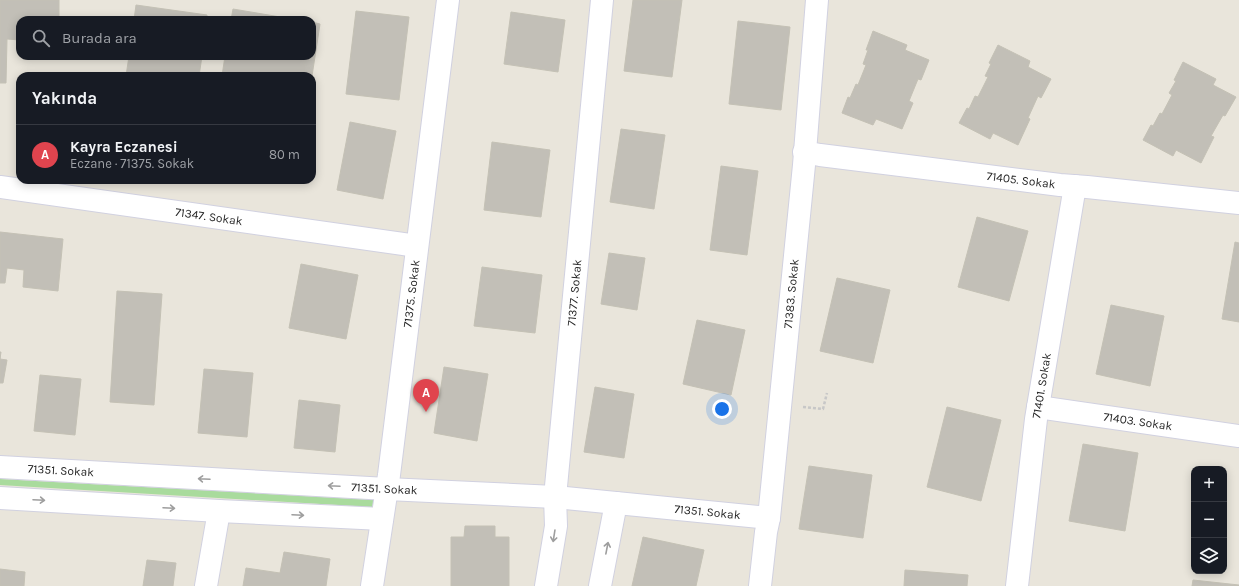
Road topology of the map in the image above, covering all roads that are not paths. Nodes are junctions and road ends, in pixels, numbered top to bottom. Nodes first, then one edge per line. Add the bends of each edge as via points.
1 (448, 0) edge
2 (602, 0) edge
3 (817, 0) edge
4 (804, 152) junction
5 (1075, 186) junction
6 (0, 187) edge
7 (1239, 203) edge
8 (417, 246) junction
9 (1038, 407) junction
10 (1239, 436) edge
11 (0, 467) edge
12 (387, 489) junction
13 (555, 497) junction
14 (0, 498) edge
15 (616, 503) junction
16 (219, 511) junction
17 (769, 518) junction
18 (382, 519) junction
19 (206, 586) edge
20 (372, 586) edge
21 (546, 586) edge
22 (600, 586) edge
23 (760, 586) edge
24 (1017, 586) edge

1 - 8 street, 71375. Sokak
2 - 13 street, 71377. Sokak
3 - 4 street, 71383. Sokak
4 - 5 street, 71405. Sokak
4 - 17 street, 71383. Sokak
5 - 7 street, 71405. Sokak
5 - 9 street, 71401. Sokak
6 - 8 street, 71347. Sokak
8 - 12 street, 71375. Sokak
9 - 10 street, 71403. Sokak
9 - 24 street, 71401. Sokak
12 -> 11 street, 71351. Sokak
12 - 13 street, 71351. Sokak
12 - 18 street, 71375. Sokak
13 - 15 street, 71351. Sokak
13 -> 21 street, 71377. Sokak via 556,526
14 -> 16 street
15 - 17 street, 71351. Sokak
22 -> 15 street
16 -> 18 street
16 - 19 street
17 - 23 street, 71383. Sokak
18 - 20 street, 71375. Sokak

